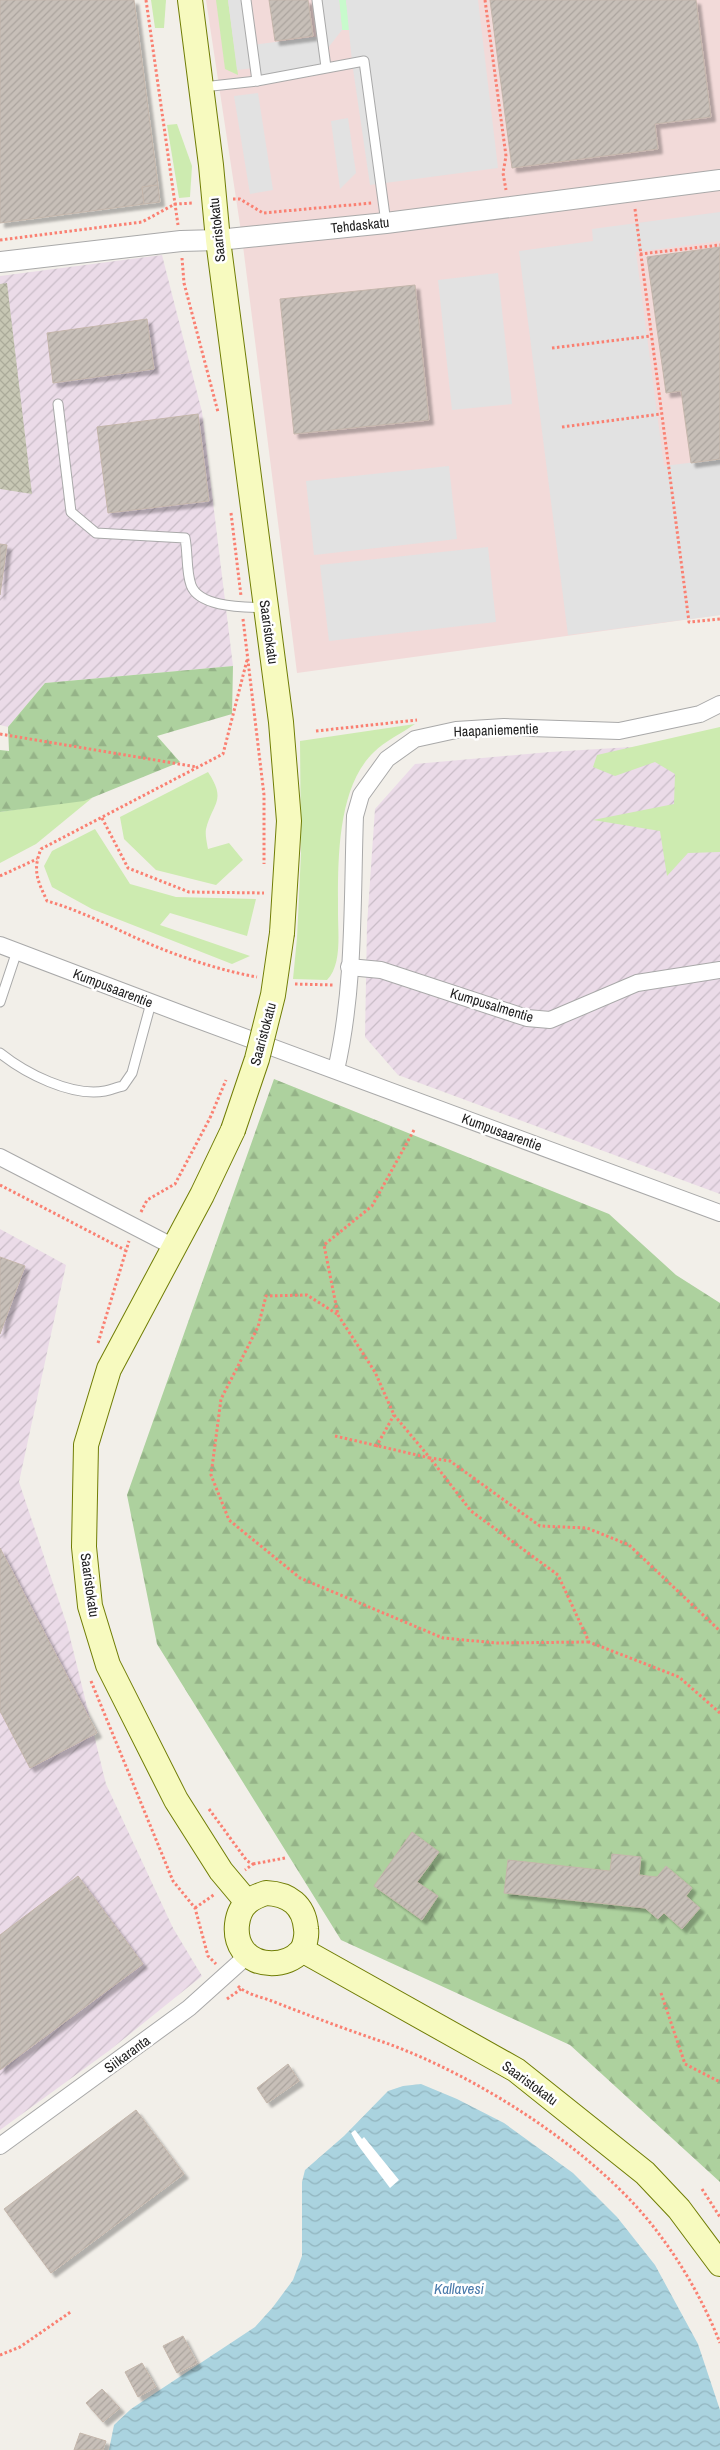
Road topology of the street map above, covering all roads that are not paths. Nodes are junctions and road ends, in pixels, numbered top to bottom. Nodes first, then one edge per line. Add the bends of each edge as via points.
1 (190, 0) edge
2 (246, 0) edge
3 (317, 0) edge
4 (326, 67) junction
5 (257, 81) junction
6 (201, 87) junction
7 (720, 180) edge
8 (386, 223) junction
9 (218, 240) junction
10 (0, 262) edge
11 (58, 404) dead end
12 (266, 608) junction
13 (720, 704) edge
14 (0, 945) edge
15 (17, 951) junction
16 (349, 968) junction
17 (720, 970) edge
18 (0, 1002) edge
19 (151, 1003) junction
20 (0, 1053) edge
21 (336, 1070) junction
22 (0, 1157) edge
23 (720, 1213) edge
24 (174, 1247) junction
25 (247, 1902) junction
26 (302, 1950) junction
27 (248, 1955) junction
28 (0, 2146) edge
29 (720, 2264) edge

1 - 6 main road, Saaristokatu
2 - 5 lane
3 - 4 lane
4 - 5 lane
4 - 8 lane via 364,61
5 - 6 lane
6 - 9 main road, Saaristokatu
7 - 8 street, Tehdaskatu
8 - 9 street, Tehdaskatu
9 - 10 street, Tehdaskatu via 181,241
9 - 12 main road, Saaristokatu
11 - 12 lane via 71,512 96,532 185,538 191,585 199,594 210,602
12 - 24 main road, Saaristokatu, bridge via 281,722 288,821 282,933 273,995 257,1059 233,1130
13 - 16 street, Haapaniementie via 700,714 619,731 504,727 456,730 415,740 386,760 361,795 355,816
14 - 15 street, Kumpusaarentie
15 - 18 lane
15 - 19 street, Kumpusaarentie
16 - 17 street, Kumpusalmentie via 381,970 527,1018 550,1020 637,983
16 - 21 street, Haapaniementie via 343,1040
19 - 20 lane via 132,1073 123,1086 103,1092 74,1089 44,1080 16,1066
19 - 21 street, Kumpusaarentie
21 - 23 street, Kumpusaarentie
22 - 24 street
24 - 25 main road, Saaristokatu via 109,1369 86,1445 84,1547 90,1606 108,1665 176,1800 221,1871
25 - 26 main road via 266,1893 290,1898 302,1909 305,1919
25 - 27 main road via 238,1915 236,1931
26 - 27 main road via 286,1961 276,1963 257,1961
26 - 29 main road, Saaristokatu via 516,2070 644,2173 679,2210
27 - 28 street, Siikaranta via 189,2008

